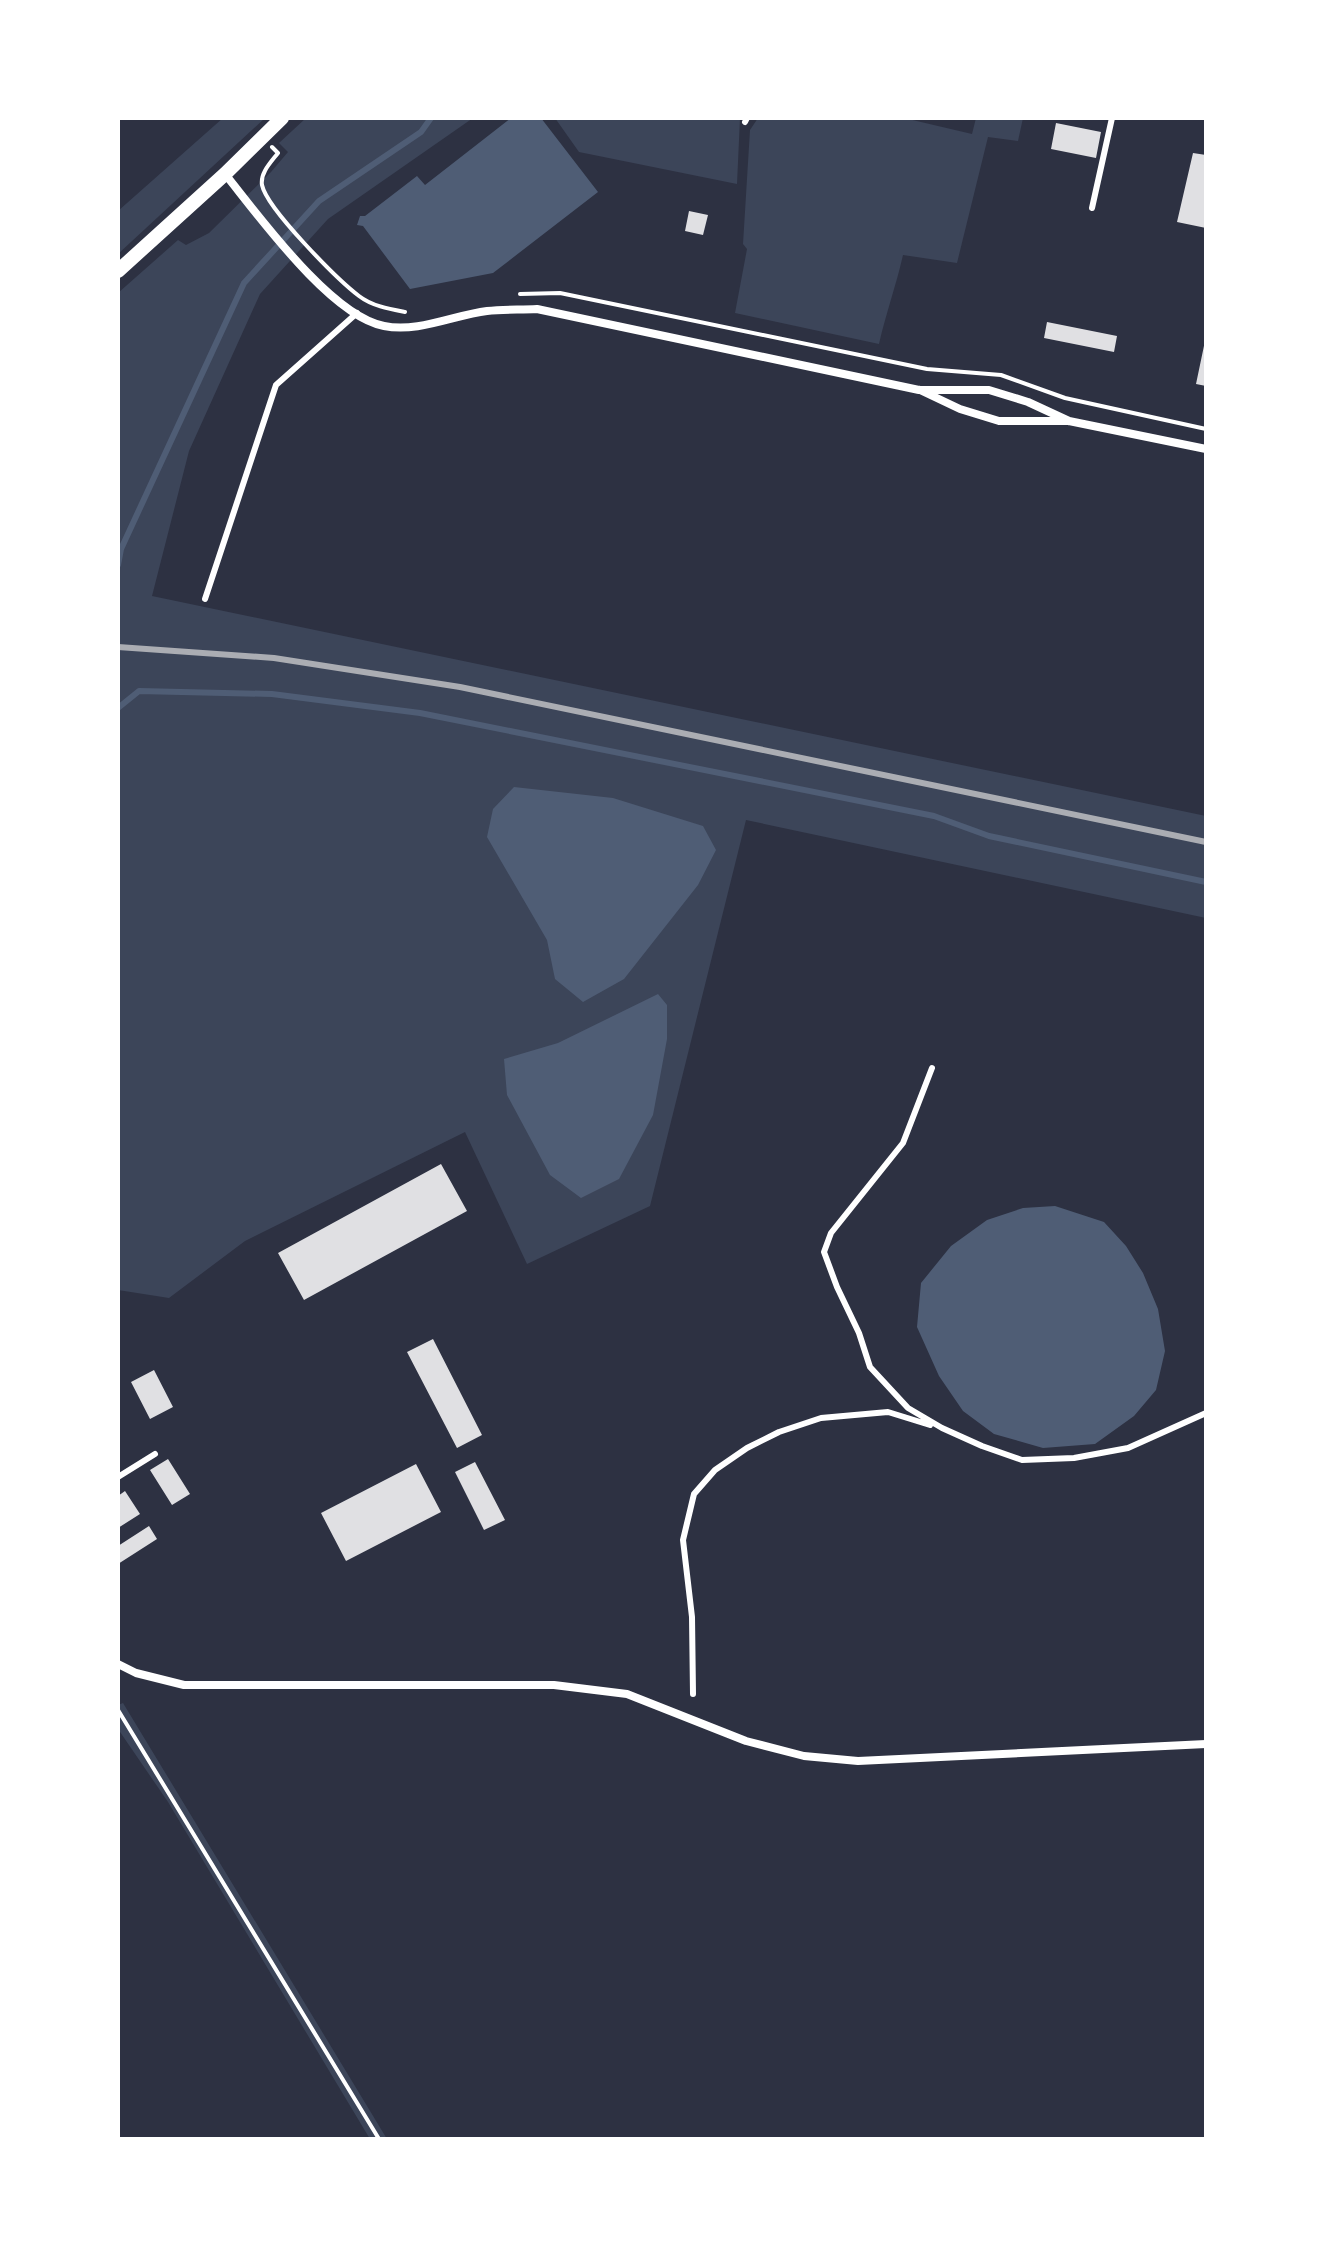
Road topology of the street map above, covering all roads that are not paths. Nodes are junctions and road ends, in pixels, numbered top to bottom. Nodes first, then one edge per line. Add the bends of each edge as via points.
1 (282, 118) edge
2 (1112, 118) edge
3 (225, 174) junction
4 (1092, 208) dead end
5 (118, 271) edge
6 (357, 313) junction
7 (919, 390) junction
8 (1069, 421) junction
9 (1206, 449) edge
10 (205, 599) dead end
11 (932, 1068) dead end
12 (1206, 1413) edge
13 (942, 1428) junction
14 (155, 1454) dead end
15 (118, 1477) edge
16 (118, 1664) edge
17 (693, 1694) dead end
18 (1206, 1744) edge

1 - 3 street
2 - 4 lane
3 - 5 street
3 - 6 street via 303,267
6 - 7 street via 382,326 402,326 486,311 537,309
6 - 10 lane via 276,385
7 - 8 street via 999,421
7 - 8 street via 999,392
8 - 9 street
11 - 13 lane via 903,1143 831,1233 824,1252 870,1367 908,1408
12 - 13 lane via 1128,1448 1074,1458 1022,1460
13 - 17 lane via 888,1412 821,1418 779,1432 715,1470 694,1494 683,1540
14 - 15 lane
16 - 18 street via 184,1685 554,1685 627,1694 746,1741 804,1756 858,1761

